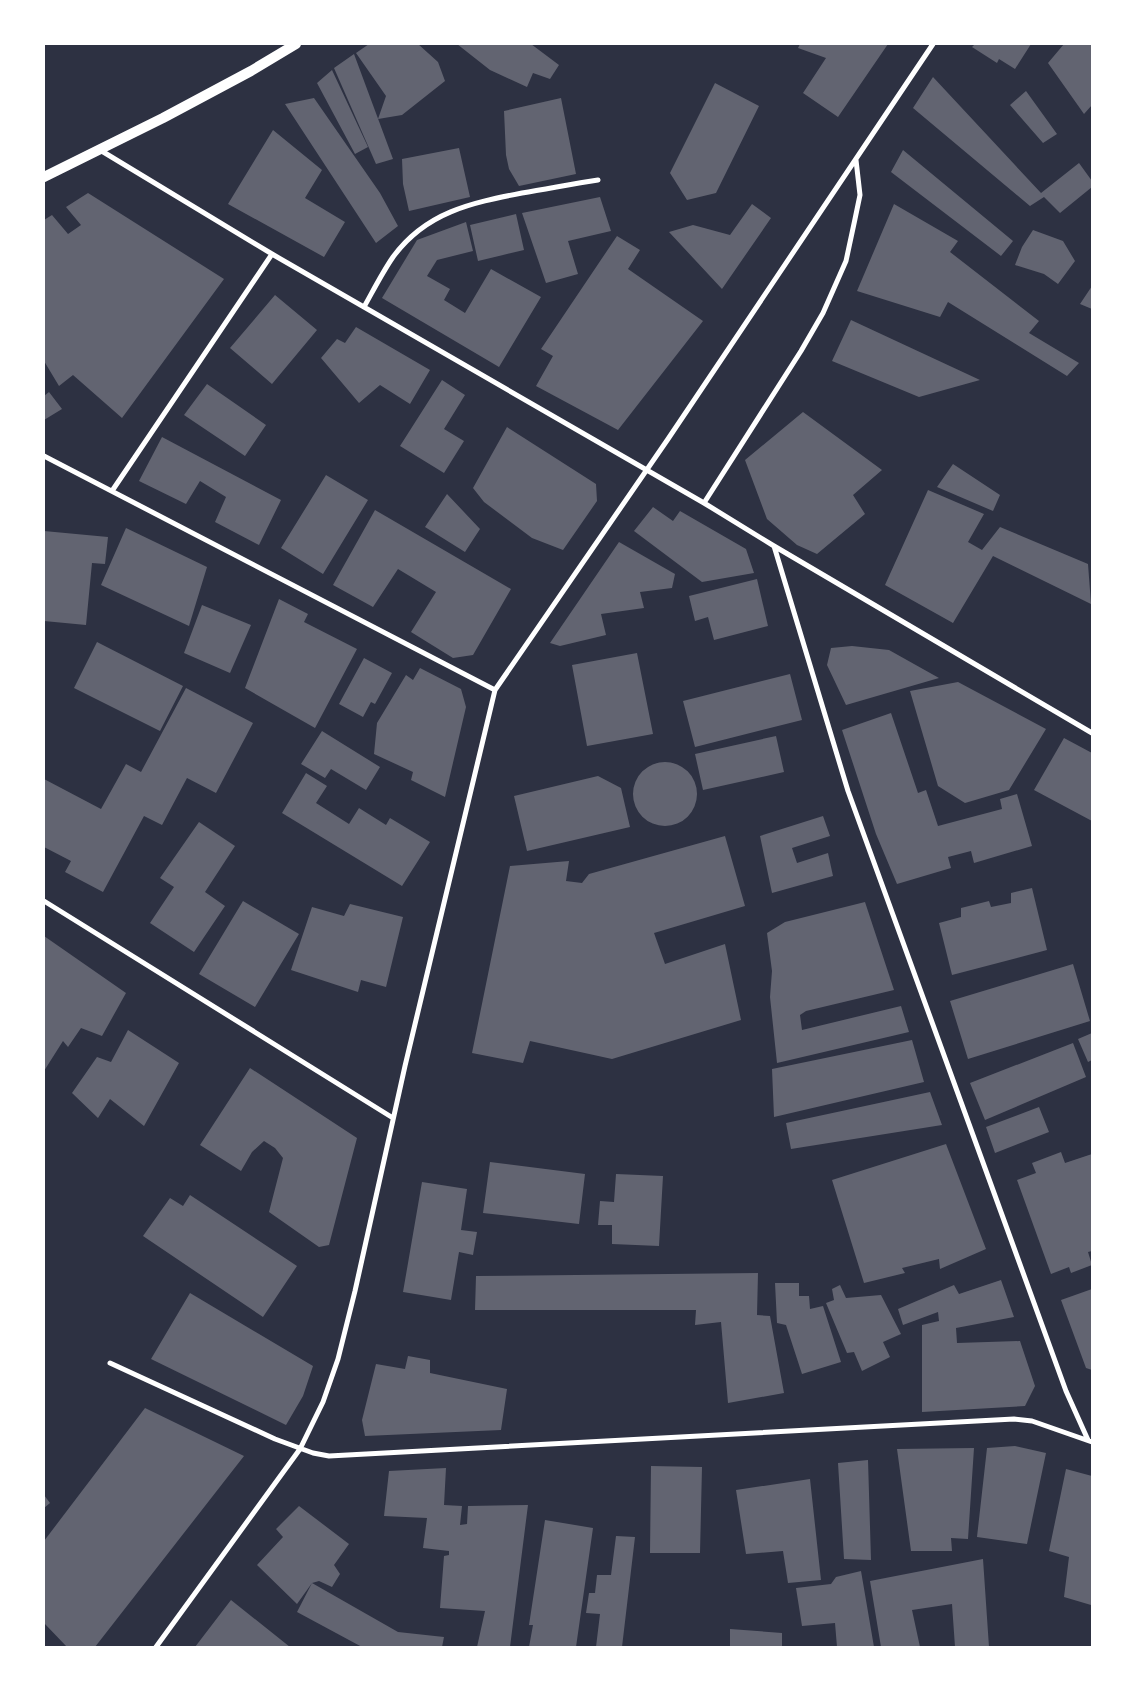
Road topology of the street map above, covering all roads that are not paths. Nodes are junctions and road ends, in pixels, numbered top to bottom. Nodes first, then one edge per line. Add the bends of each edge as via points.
1 (296, 44) edge
2 (933, 44) edge
3 (100, 150) junction
4 (856, 160) junction
5 (44, 177) edge
6 (598, 180) dead end
7 (272, 254) junction
8 (364, 307) junction
9 (44, 456) edge
10 (647, 470) junction
11 (112, 491) junction
12 (704, 503) junction
13 (774, 546) junction
14 (494, 690) junction
15 (1092, 733) edge
16 (44, 901) edge
17 (393, 1118) junction
18 (110, 1363) dead end
19 (1092, 1434) edge
20 (1090, 1441) edge
21 (300, 1449) junction
22 (156, 1647) edge

1 - 3 main road
2 - 4 street
3 - 5 main road
3 - 7 street
4 - 10 street
4 - 12 street via 860,195 846,261 823,313
6 - 8 street via 478,201 443,214 424,226 393,257
7 - 8 street
7 - 11 street
8 - 10 street
9 - 11 street
10 - 12 street
10 - 14 street
11 - 14 street
12 - 13 street
13 - 15 street
13 - 20 street via 848,791 1063,1382
14 - 17 street
16 - 17 street
17 - 21 street via 338,1359 323,1402
18 - 21 street
19 - 20 street
20 - 21 street via 1032,1421 1014,1419 338,1456
21 - 22 street

